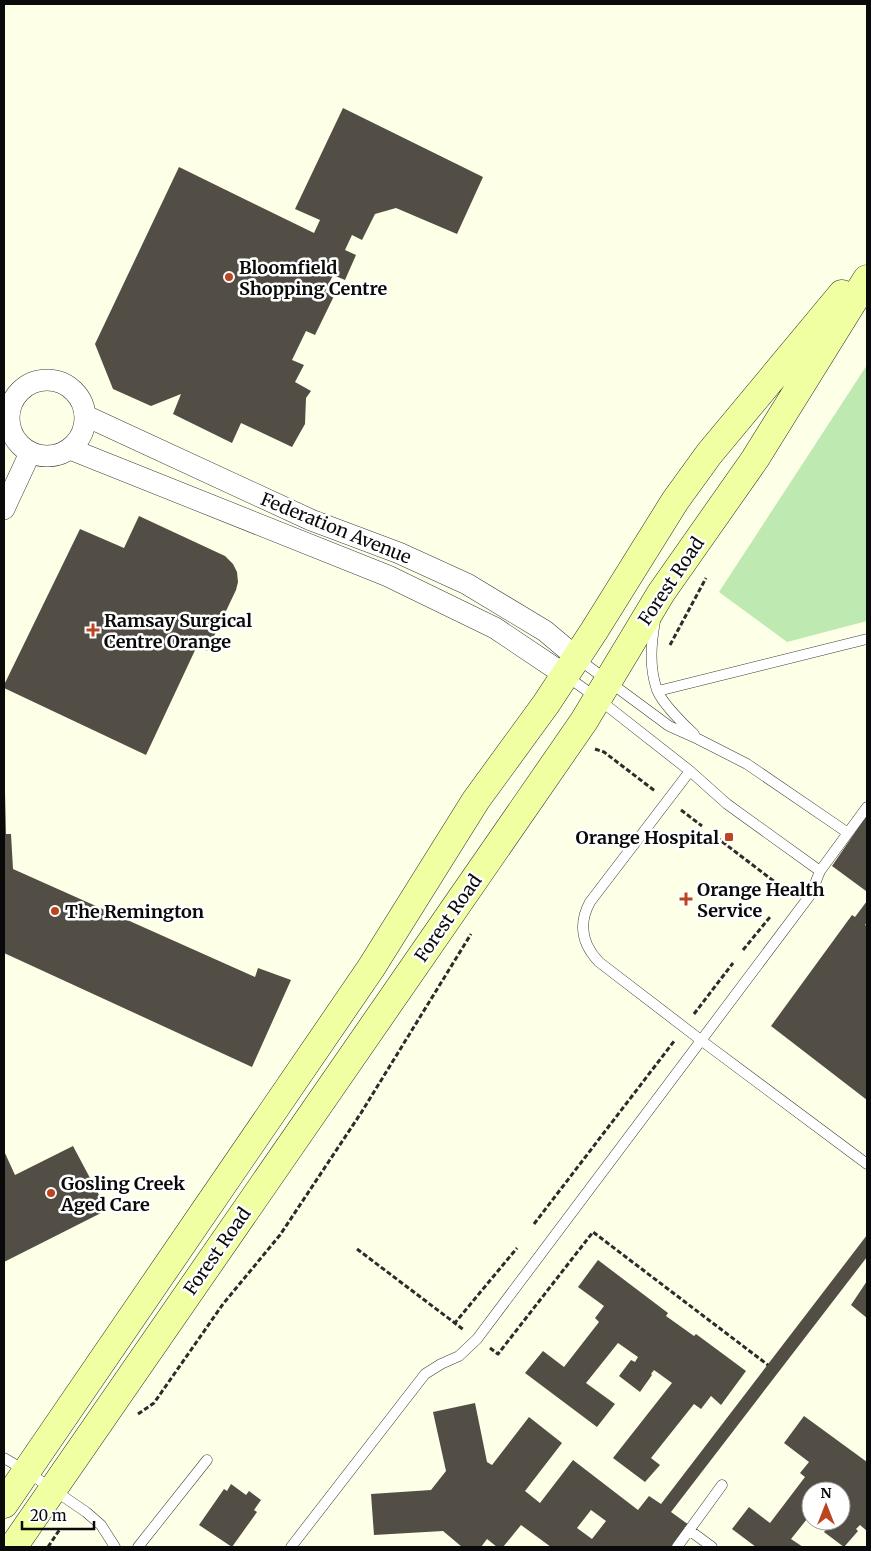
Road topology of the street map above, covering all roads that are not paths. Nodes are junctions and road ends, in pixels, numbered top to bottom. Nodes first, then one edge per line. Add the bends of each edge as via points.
1 (867, 264) edge
2 (867, 279) edge
3 (86, 416) junction
4 (70, 450) junction
5 (30, 453) junction
6 (4, 509) edge
7 (661, 593) junction
8 (867, 638) edge
9 (570, 666) junction
10 (603, 689) junction
11 (658, 692) junction
12 (698, 739) junction
13 (690, 771) junction
14 (867, 808) edge
15 (848, 833) junction
16 (820, 871) junction
17 (702, 1041) junction
18 (867, 1164) edge
19 (207, 1460) dead end
20 (15, 1464) edge
21 (722, 1485) dead end
22 (54, 1489) junction
23 (4, 1504) edge
24 (689, 1530) junction
25 (12, 1547) edge
26 (115, 1547) edge
27 (138, 1547) edge
28 (291, 1547) edge
29 (677, 1547) edge
30 (712, 1547) edge

1 - 9 main road, Forest Road via 709,454 675,501
2 - 7 main road, Forest Road via 755,459
3 - 4 street via 82,435
3 - 5 street via 80,398 66,384 44,379 22,389 11,404 9,424 17,442
3 - 9 street, Federation Avenue via 311,520 399,552 467,584 545,631
4 - 5 street via 51,456
4 - 9 street, Federation Avenue via 388,576
5 - 6 street
7 - 10 main road, Forest Road
7 - 11 lane via 651,646
8 - 11 lane
9 - 10 lane
9 - 10 lane
9 - 20 main road, Forest Road via 476,800 370,968
10 - 12 lane
10 - 13 lane
10 - 22 main road, Forest Road
11 - 12 lane
12 - 15 lane via 748,764
13 - 16 lane via 727,804
13 - 17 lane via 590,902 582,927 584,942 599,962
14 - 15 lane
15 - 16 lane
16 - 17 lane via 811,894
17 - 18 lane
17 - 28 lane via 477,1339 459,1356 425,1374
19 - 27 lane
20 - 22 lane
20 - 23 main road, Forest Road
21 - 24 lane
22 - 25 main road, Forest Road
22 - 26 lane via 101,1524
24 - 29 lane
24 - 30 lane

